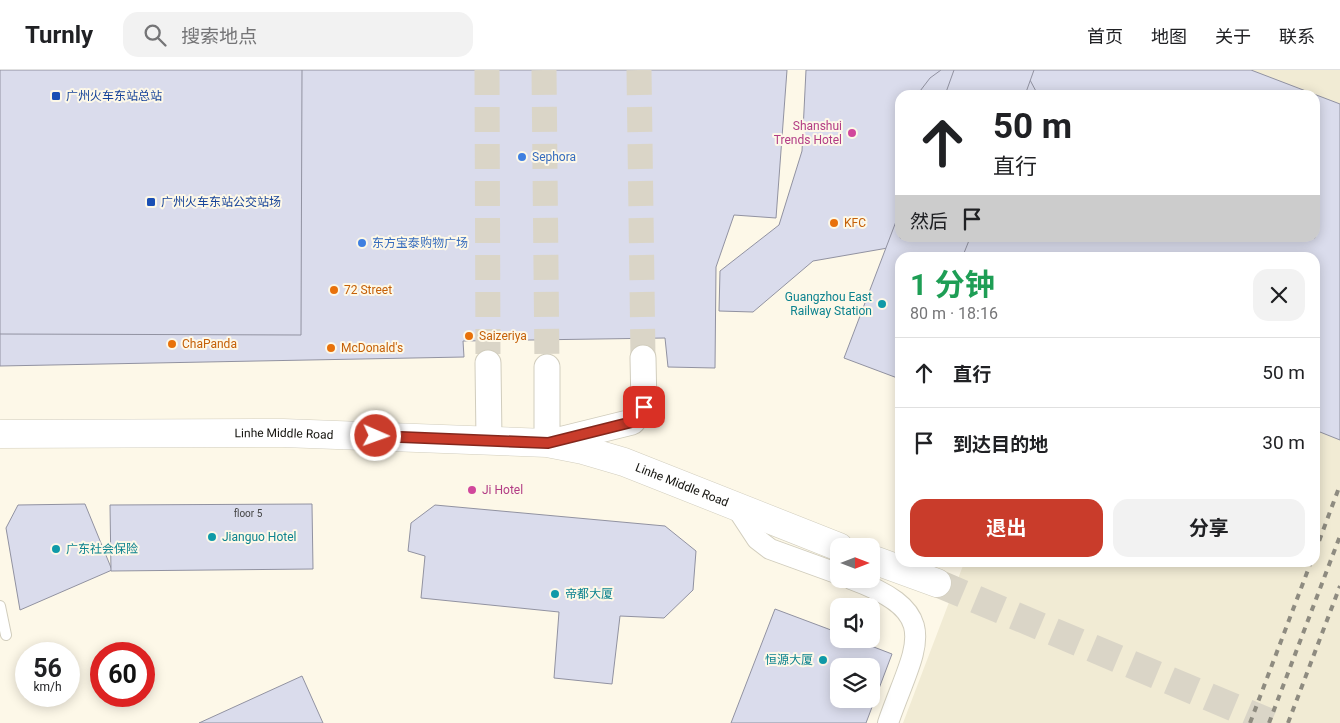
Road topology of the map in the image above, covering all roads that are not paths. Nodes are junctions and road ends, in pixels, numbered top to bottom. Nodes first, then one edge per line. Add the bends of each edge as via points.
1 (643, 358) tunnel mouth
2 (488, 363) tunnel mouth
3 (547, 367) tunnel mouth
4 (0, 434) edge
5 (489, 440) junction
6 (548, 443) junction
7 (736, 507) junction
8 (830, 544) edge
9 (880, 562) edge
10 (830, 571) edge
11 (937, 583) tunnel mouth
12 (875, 588) edge
13 (0, 606) edge
14 (6, 635) dead end
15 (888, 723) edge

1 - 6 street via 644,407 632,422
2 - 5 street
3 - 6 street
4 - 5 main road, Linhe Middle Road via 283,433
5 - 6 main road, Linhe Middle Road
6 - 7 main road, Linhe Middle Road via 624,462
7 - 8 main road, Linhe Middle Road
7 - 10 street via 757,539 770,549
9 - 11 main road
12 - 15 street via 909,612 916,626 916,643
13 - 14 lane

